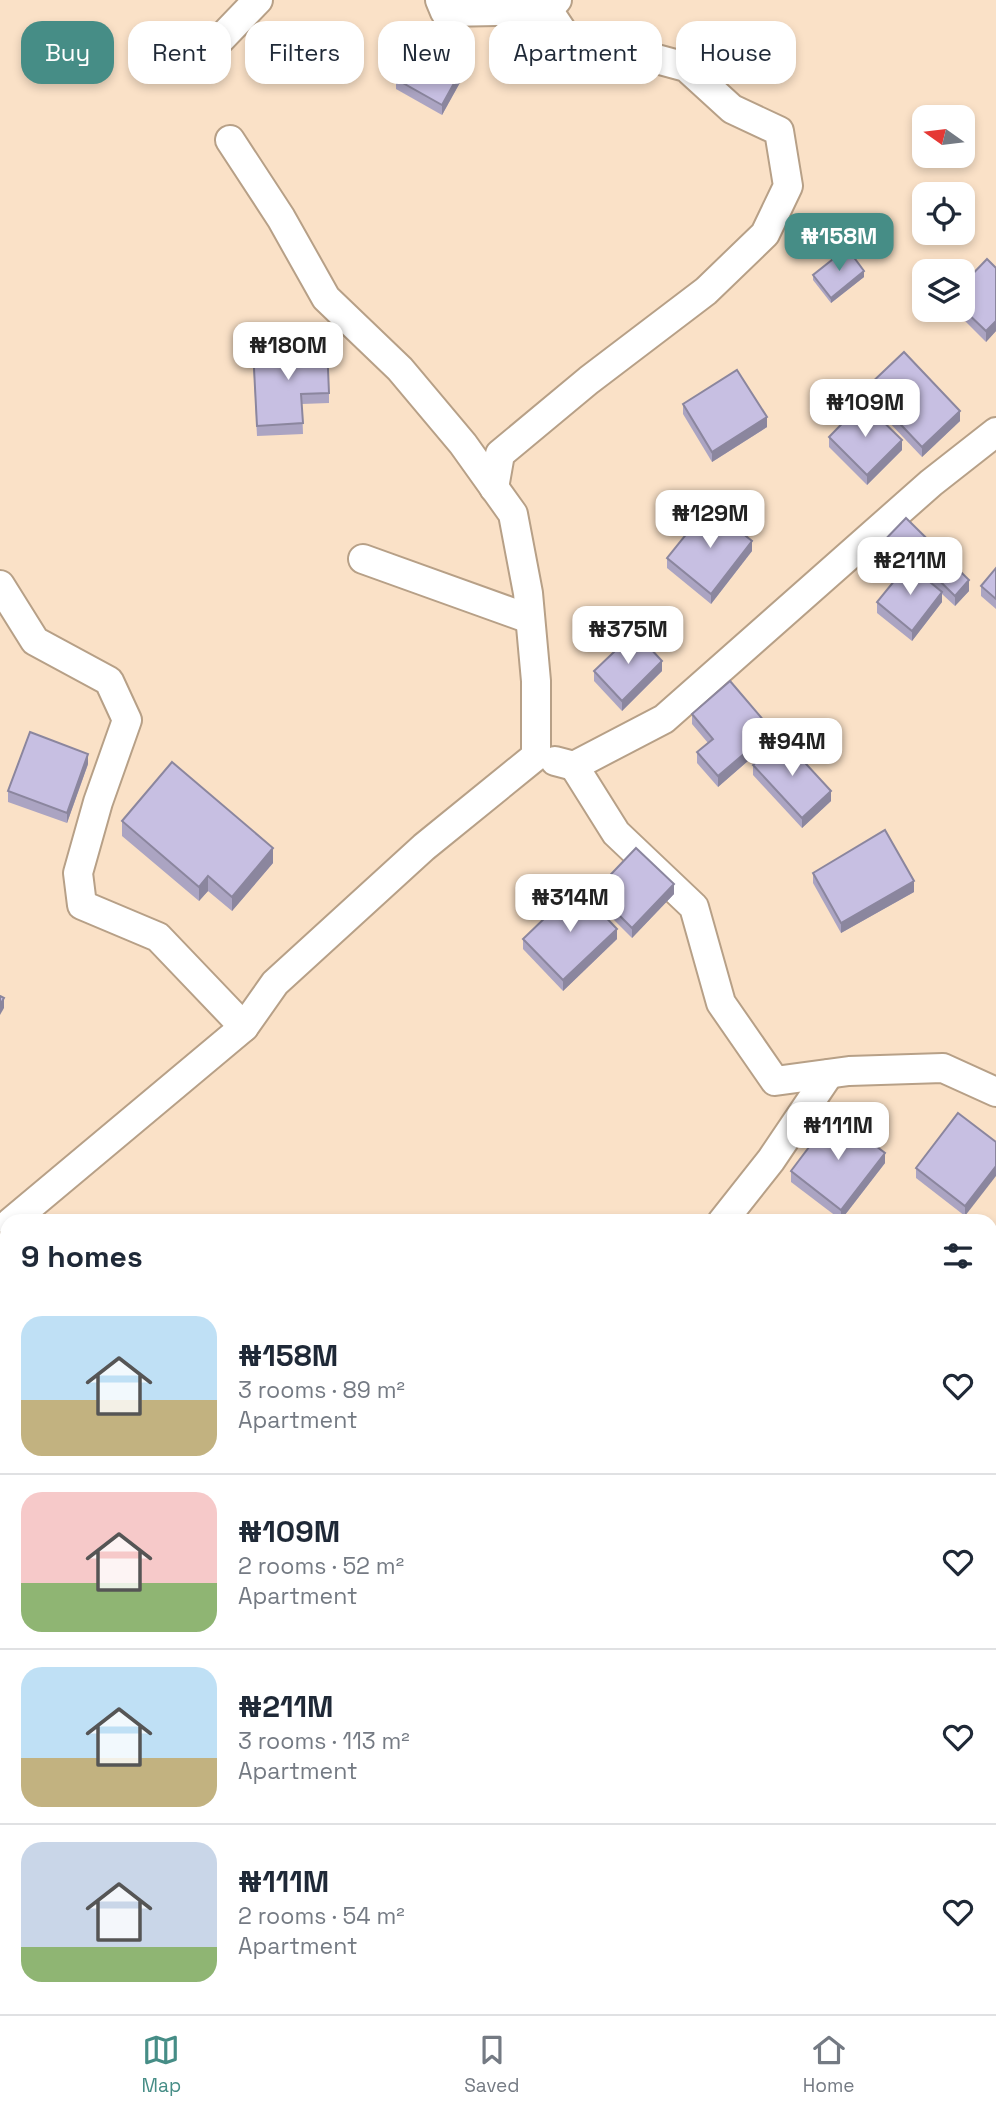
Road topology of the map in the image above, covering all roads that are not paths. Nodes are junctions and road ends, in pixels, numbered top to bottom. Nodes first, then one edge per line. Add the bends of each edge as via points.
1 (258, 0) edge
2 (440, 0) edge
3 (553, 5) edge
4 (231, 28) edge
5 (230, 141) dead end
6 (996, 432) edge
7 (494, 488) junction
8 (363, 559) dead end
9 (0, 585) edge
10 (530, 619) junction
11 (536, 756) junction
12 (574, 766) junction
13 (244, 1027) junction
14 (829, 1074) junction
15 (996, 1092) edge
16 (20, 1214) edge
17 (728, 1214) edge

1 - 4 street
2 - 3 street via 445,12
3 - 7 street via 568,40 686,66 732,109 779,131 788,186 765,234 706,291 500,454
5 - 7 street via 326,298 400,369
6 - 12 street via 931,483 664,719
7 - 10 street via 513,514
8 - 10 street
9 - 13 street via 35,641 109,681 127,720 78,873 82,905 158,937
10 - 11 street
11 - 12 street
11 - 13 street via 424,847 275,983
12 - 14 street via 616,833 694,907 721,1003 775,1081
13 - 16 street
14 - 15 street via 943,1068
14 - 17 street

